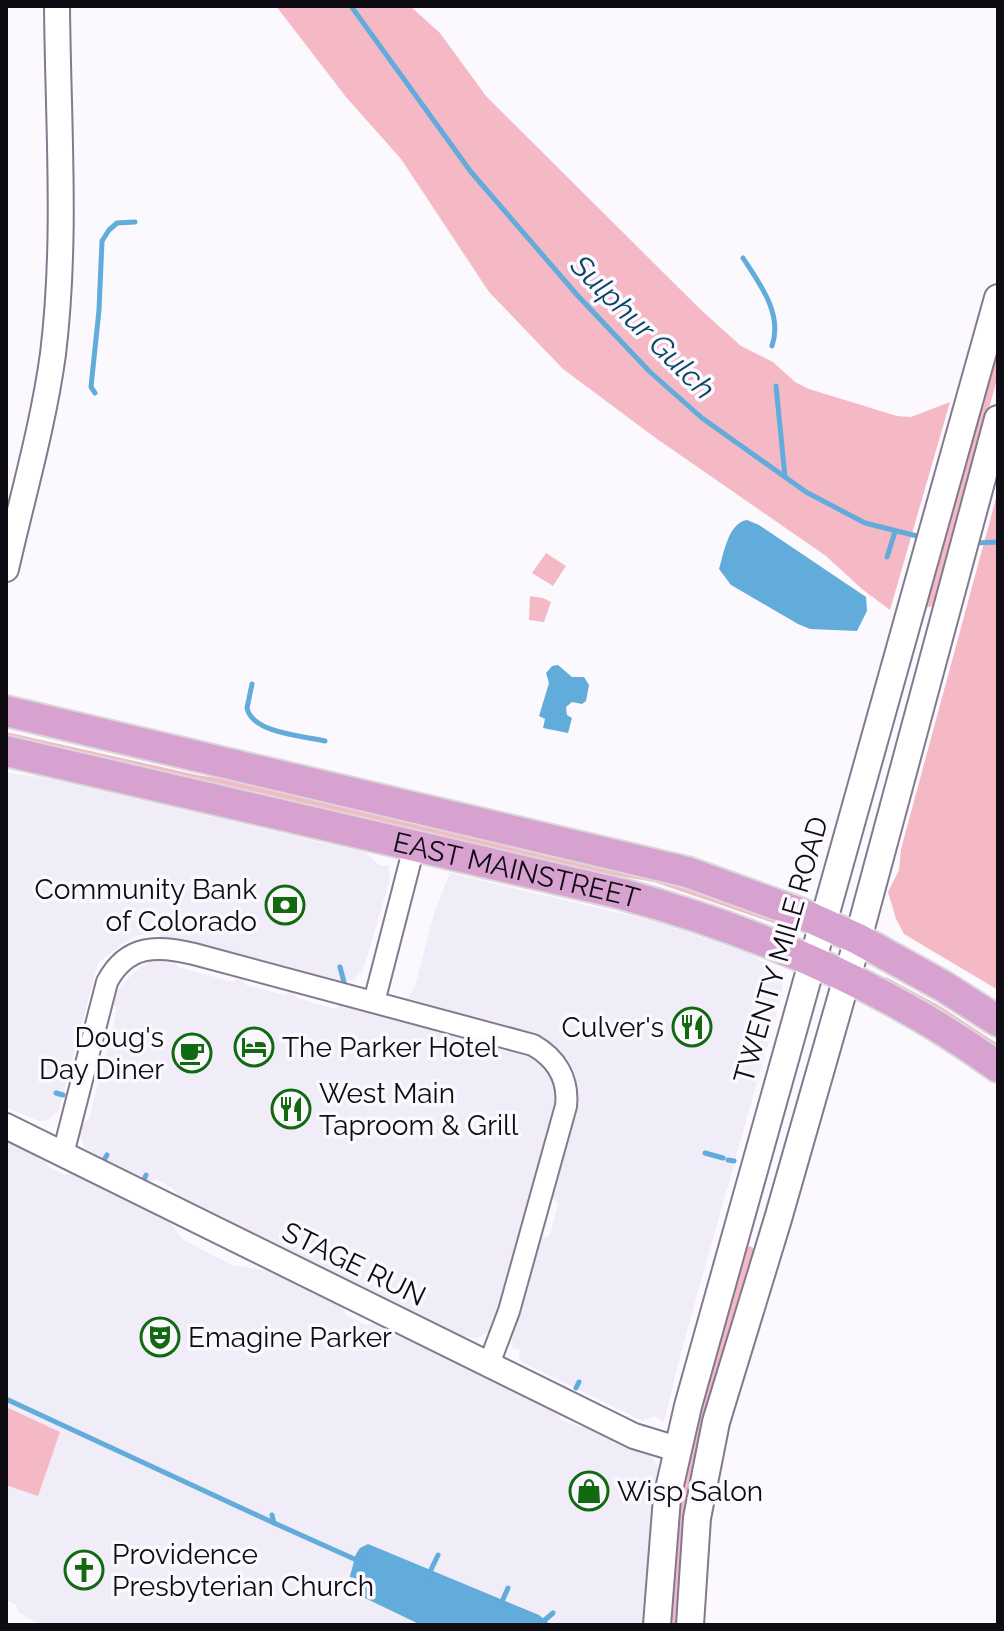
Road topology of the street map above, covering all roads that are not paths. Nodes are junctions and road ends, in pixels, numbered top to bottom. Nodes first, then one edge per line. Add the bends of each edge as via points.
1 (57, 6) edge
2 (998, 298) edge
3 (998, 419) edge
4 (6, 569) edge
5 (6, 711) edge
6 (6, 751) edge
7 (414, 847) junction
8 (822, 923) junction
9 (858, 939) junction
10 (812, 960) junction
11 (847, 977) junction
12 (374, 1002) junction
13 (998, 1021) edge
14 (998, 1067) edge
15 (6, 1126) edge
16 (63, 1154) junction
17 (489, 1364) junction
18 (677, 1449) junction
19 (657, 1625) edge
20 (690, 1625) edge

1 - 4 street via 56,322 41,427
2 - 8 main road, TWENTY MILE ROAD
3 - 9 main road
5 - 8 main road, EAST MAINSTREET via 664,865
6 - 7 main road, EAST MAINSTREET
7 - 10 main road, EAST MAINSTREET via 649,902
7 - 12 street
8 - 9 main road, EAST MAINSTREET
8 - 10 main road, TWENTY MILE ROAD
9 - 11 main road
9 - 13 main road, EAST MAINSTREET
10 - 11 main road, EAST MAINSTREET
10 - 18 main road, TWENTY MILE ROAD
11 - 14 main road, EAST MAINSTREET
11 - 20 main road via 716,1422 697,1518
12 - 16 street via 176,950 139,952 119,965 107,982
12 - 17 street via 530,1043 552,1059 566,1084 565,1111
15 - 16 street, STAGE RUN
16 - 17 street, STAGE RUN
17 - 18 street, STAGE RUN via 641,1439
18 - 19 main road, TWENTY MILE ROAD via 663,1529

